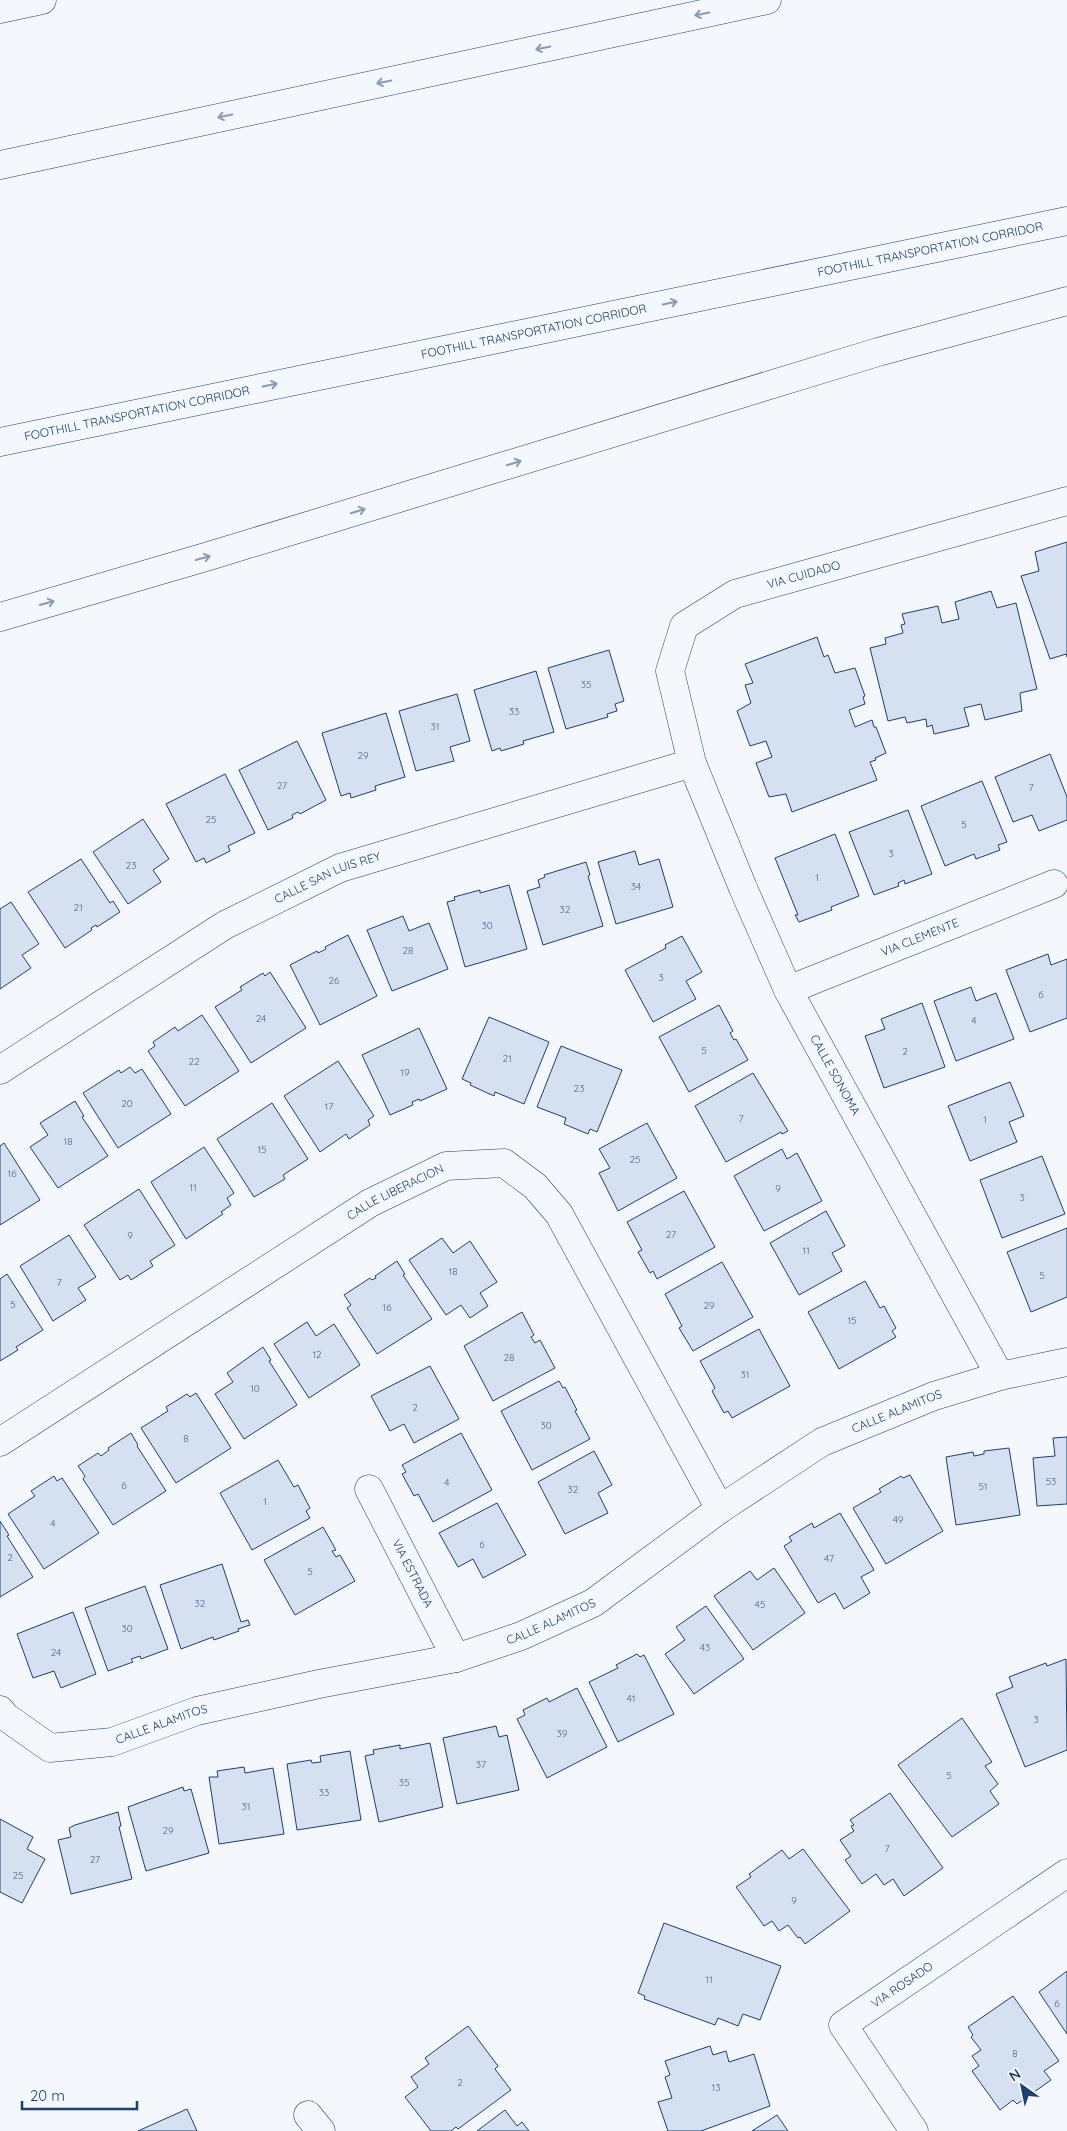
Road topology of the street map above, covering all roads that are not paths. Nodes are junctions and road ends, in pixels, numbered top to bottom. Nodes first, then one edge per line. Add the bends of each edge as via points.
1 (42, 0) edge
2 (767, 0) edge
3 (0, 8) edge
4 (0, 165) edge
5 (1067, 221) edge
6 (1067, 301) edge
7 (0, 442) edge
8 (1067, 501) edge
9 (0, 617) edge
10 (692, 763) junction
11 (1054, 884) dead end
12 (788, 990) junction
13 (0, 1070) edge
14 (1067, 1362) edge
15 (1000, 1376) junction
16 (0, 1442) edge
17 (368, 1489) dead end
18 (720, 1509) junction
19 (456, 1658) junction
20 (0, 1710) edge
21 (1067, 1873) edge
22 (914, 2131) edge

1 - 3 main road
2 -> 4 main road
7 -> 5 main road, FOOTHILL TRANSPORTATION CORRIDOR
9 -> 6 main road via 219,554 878,352
8 - 10 main road, VIA CUIDADO via 735,594 684,626 670,671
10 - 12 main road, CALLE SONOMA
10 - 13 main road, CALLE SAN LUIS REY via 340,868 225,925
11 - 12 main road, VIA CLEMENTE
12 - 15 main road, CALLE SONOMA
14 - 15 main road, CALLE ALAMITOS
15 - 18 main road, CALLE ALAMITOS via 934,1396 822,1442
16 - 18 main road, CALLE LIBERACION via 370,1204 446,1166 504,1163 535,1186 559,1214
17 - 19 main road, VIA ESTRADA
18 - 19 main road, CALLE ALAMITOS via 593,1603 521,1636
19 - 20 main road, CALLE ALAMITOS via 197,1711 112,1742 50,1748
21 - 22 main road, VIA ROSADO via 843,2025

